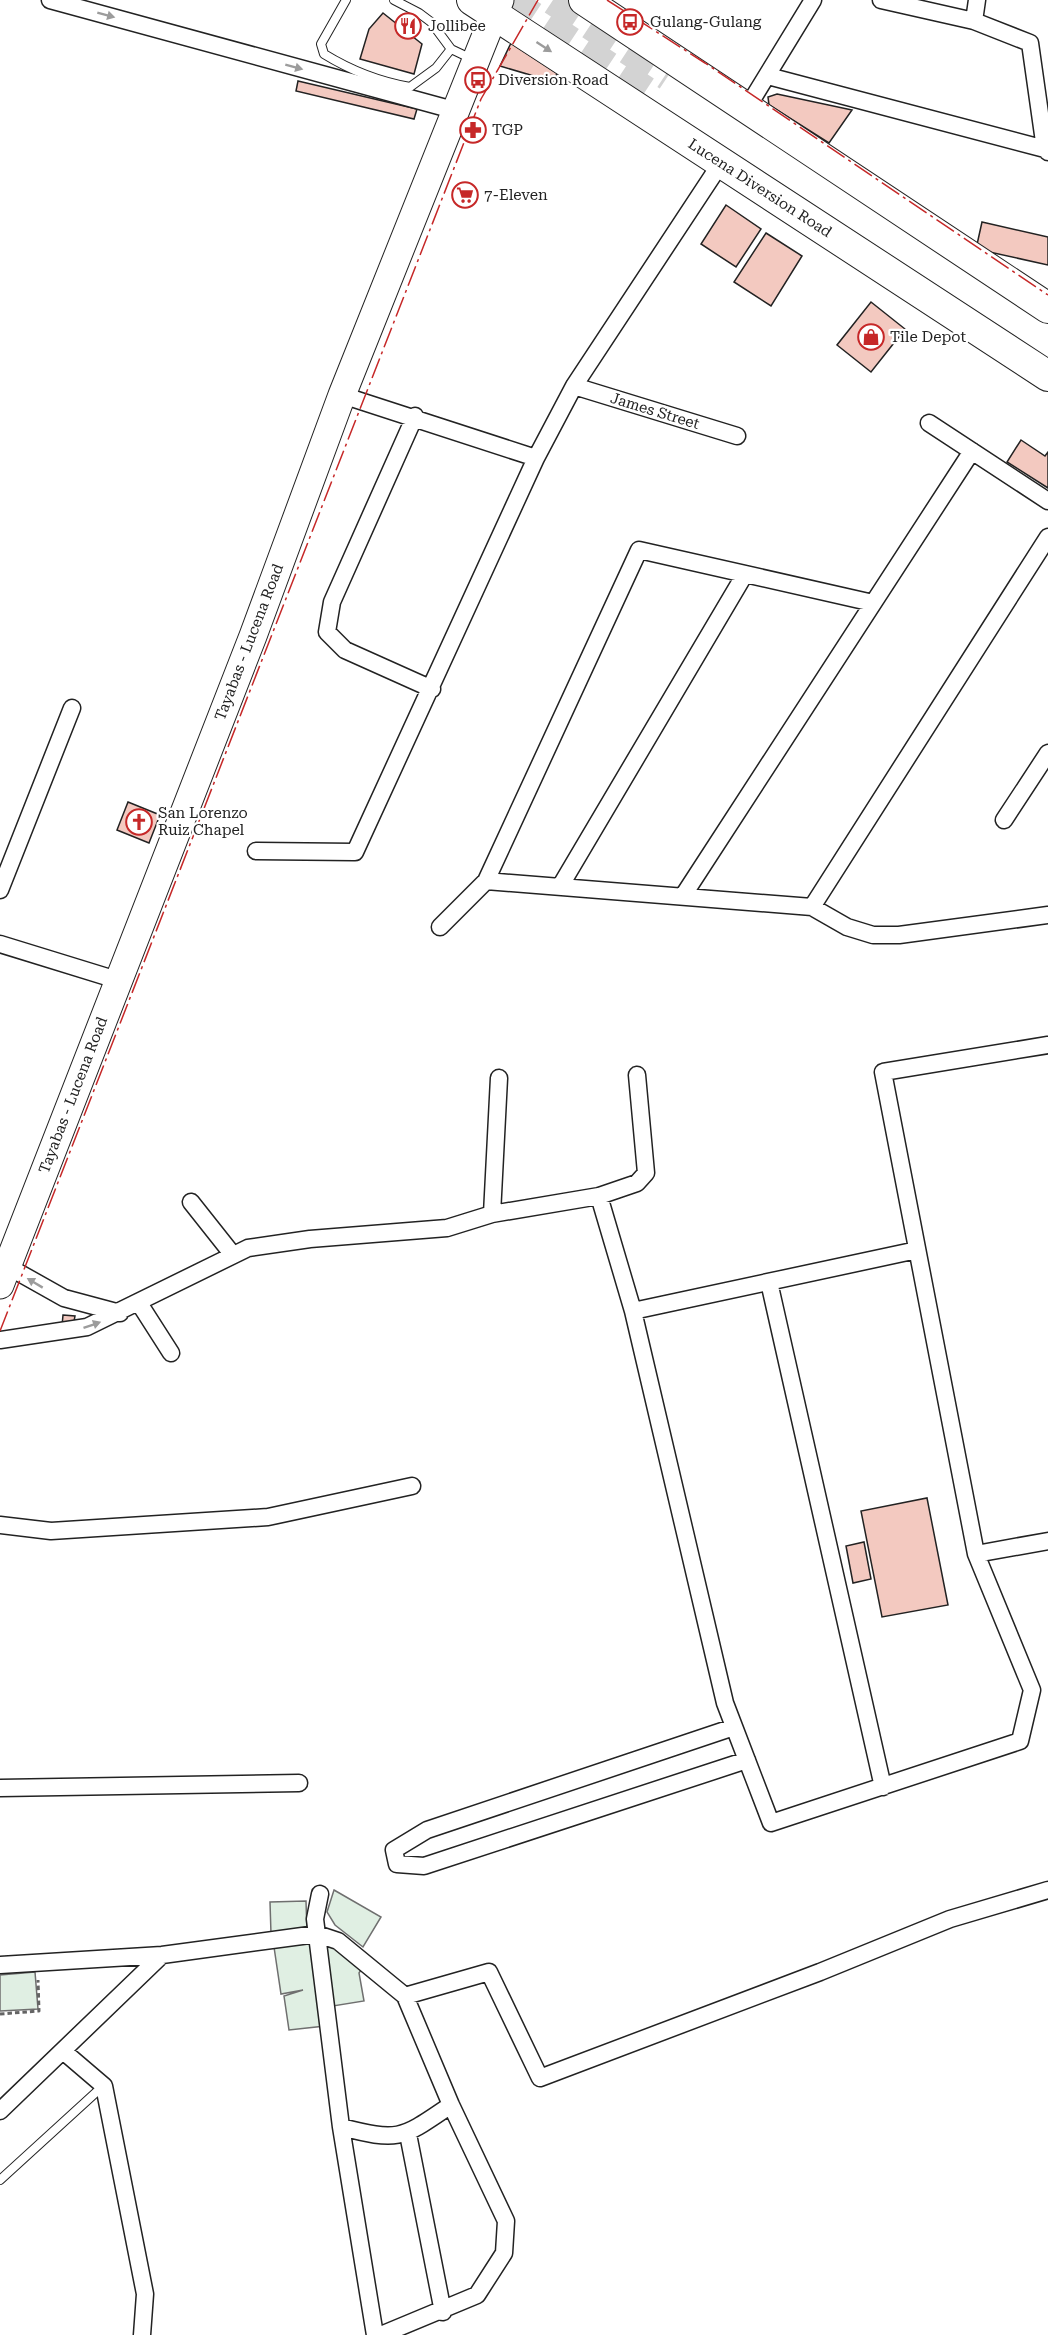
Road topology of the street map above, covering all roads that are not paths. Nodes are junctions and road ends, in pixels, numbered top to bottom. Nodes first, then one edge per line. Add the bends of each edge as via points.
1 (50, 0) edge
2 (346, 0) edge
3 (394, 0) edge
4 (584, 0) edge
5 (813, 0) edge
6 (881, 0) edge
7 (977, 0) edge
8 (489, 5) edge
9 (974, 21) junction
10 (463, 55) junction
11 (768, 76) junction
12 (747, 108) junction
13 (457, 111) junction
14 (1046, 150) edge
15 (721, 163) junction
16 (1048, 308) edge
17 (1048, 327) edge
18 (1048, 357) edge
19 (1048, 376) edge
20 (574, 386) junction
21 (342, 394) junction
22 (415, 416) junction
23 (928, 423) dead end
24 (737, 435) dead end
25 (972, 451) junction
26 (536, 458) junction
27 (1048, 501) edge
28 (1048, 537) edge
29 (745, 574) junction
30 (873, 603) junction
31 (432, 689) junction
32 (72, 708) dead end
33 (1048, 753) edge
34 (1004, 820) dead end
35 (256, 851) dead end
36 (486, 880) junction
37 (561, 885) junction
38 (0, 890) edge
39 (683, 896) junction
40 (812, 907) junction
41 (1048, 915) edge
42 (440, 927) dead end
43 (0, 944) edge
44 (117, 980) junction
45 (1048, 1045) edge
46 (637, 1075) dead end
47 (499, 1078) dead end
48 (599, 1196) junction
49 (191, 1202) dead end
50 (492, 1214) junction
51 (917, 1250) junction
52 (232, 1255) junction
53 (2, 1272) edge
54 (769, 1282) junction
55 (140, 1303) junction
56 (633, 1311) junction
57 (120, 1313) junction
58 (0, 1340) edge
59 (171, 1353) dead end
60 (412, 1486) dead end
61 (0, 1525) edge
62 (1048, 1542) edge
63 (976, 1554) junction
64 (1040, 1689) edge
65 (734, 1727) junction
66 (747, 1760) junction
67 (299, 1783) dead end
68 (883, 1786) junction
69 (0, 1788) edge
70 (1048, 1890) edge
71 (320, 1894) dead end
72 (317, 1934) junction
73 (162, 1955) junction
74 (0, 1965) edge
75 (405, 1996) junction
76 (63, 2051) junction
77 (104, 2086) junction
78 (451, 2105) junction
79 (0, 2111) edge
80 (341, 2127) junction
81 (408, 2134) junction
82 (0, 2180) edge
83 (443, 2312) junction
84 (142, 2335) edge
85 (375, 2335) edge
86 (381, 2335) edge

1 -> 13 street
2 - 10 lane via 321,44 324,54 337,62 391,84 410,87
3 - 10 lane via 430,22
4 - 12 highway
5 - 11 street
6 - 9 street
7 - 9 street
8 - 10 main road, Tayabas - Lucena Road
8 -> 15 highway, Lucena Diversion Road
9 - 14 street via 1029,43
10 - 13 main road, Tayabas - Lucena Road
11 - 12 street
11 - 14 street
12 - 16 highway
13 - 21 main road, Tayabas - Lucena Road
15 - 19 highway, Lucena Diversion Road
15 - 20 street
17 - 18 highway, Lucena Diversion Road via 662,87
20 - 24 street, James Street
20 - 26 street
21 - 22 street
21 - 44 main road, Tayabas - Lucena Road
22 - 26 street
22 - 31 street via 332,602 327,632 345,650
23 - 25 street
25 - 27 street
25 - 30 street
26 - 31 street
28 - 40 street
29 - 30 street
29 - 36 street via 639,550
29 - 37 street
30 - 39 street
31 - 35 street via 355,852
32 - 38 street
33 - 34 street
36 - 37 street
36 - 42 street
37 - 39 street
39 - 40 street
40 - 41 street via 847,927 873,935
43 - 44 street
44 - 53 main road, Tayabas - Lucena Road
45 - 51 street via 883,1072
46 - 48 street via 646,1173 637,1183
47 - 50 street
48 - 50 street
48 - 56 street
49 - 52 street
50 - 52 street via 447,1228 310,1239 248,1248
51 - 54 street
51 - 63 street
52 - 55 street
57 -> 53 street via 64,1298
54 - 56 street
54 - 68 street
55 - 57 street
55 - 59 street
56 - 65 street via 724,1703
58 -> 57 street via 87,1328
60 - 61 street via 268,1517 51,1531
62 - 63 street
63 - 64 street
64 - 68 street via 1020,1741
65 - 66 street
65 - 66 street via 427,1830 394,1850 397,1864 424,1866
66 - 68 street via 771,1823
67 - 69 street
70 - 75 street via 950,1919 540,2078 489,1972
71 - 72 street via 315,1919
72 - 73 street
72 - 75 street via 338,1941
72 - 80 street
73 - 74 street
73 - 76 street
75 - 78 street
76 - 77 street
76 - 79 street
77 - 82 lane
77 - 84 street via 145,2294
78 - 81 street
78 - 83 street via 506,2221 504,2253 477,2295
80 - 81 street via 381,2137
80 - 85 street
81 - 83 street
83 - 86 street

